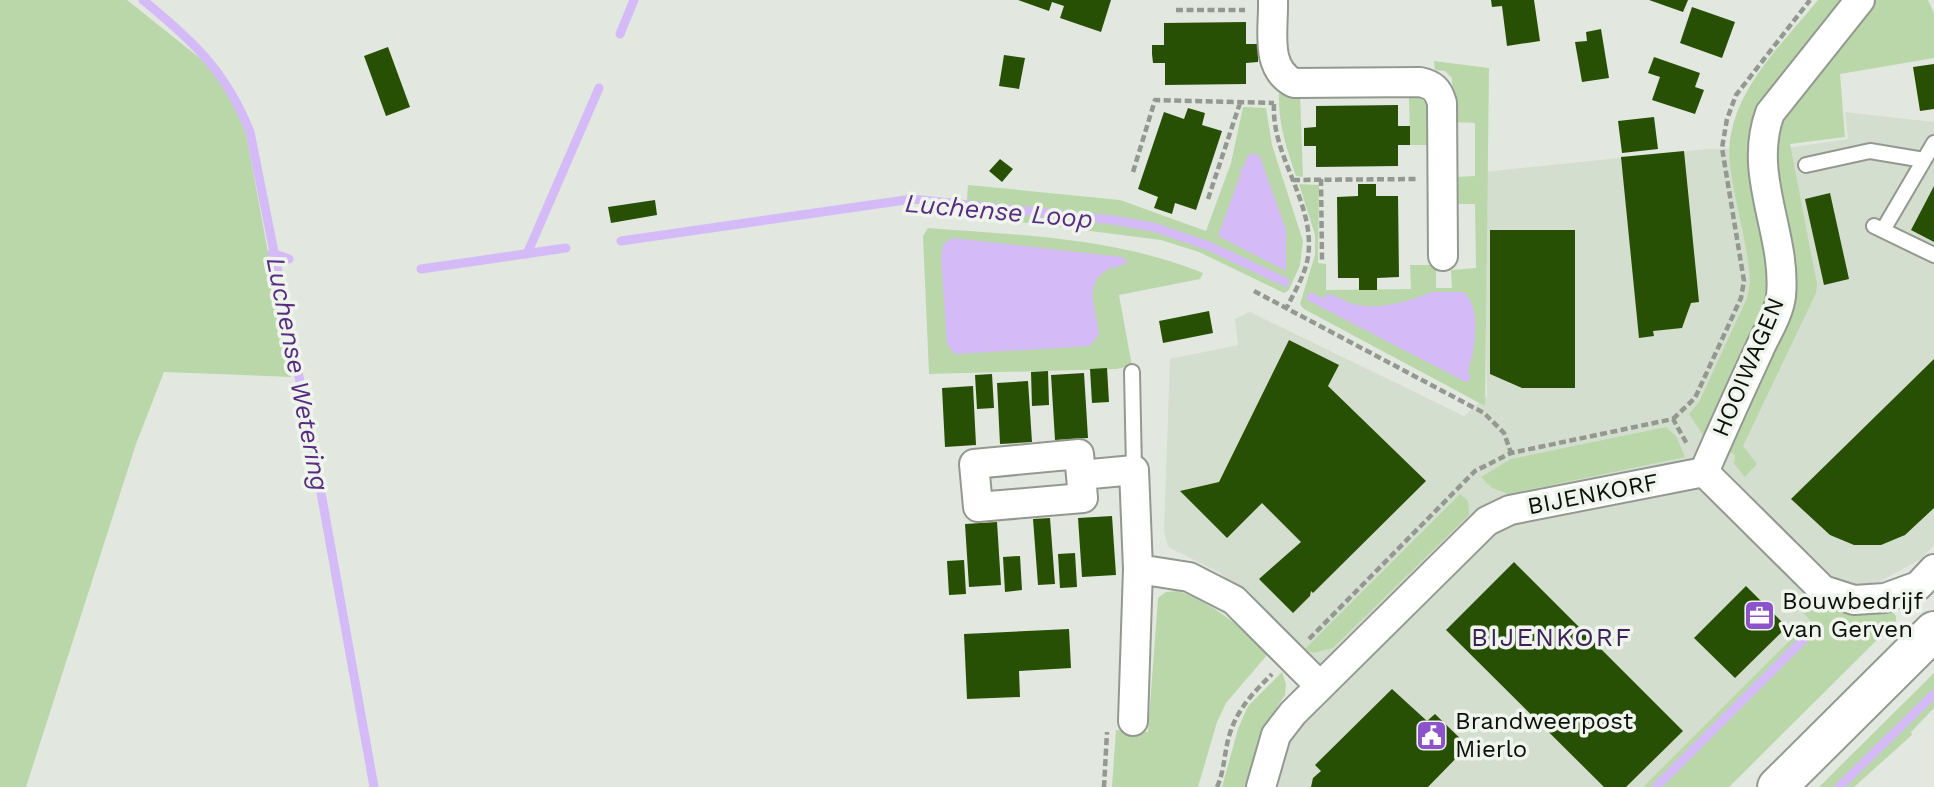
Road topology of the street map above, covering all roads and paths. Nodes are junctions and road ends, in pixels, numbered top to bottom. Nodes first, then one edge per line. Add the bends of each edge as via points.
1 (1810, 0) edge
2 (1860, 0) edge
3 (1273, 5) edge
4 (1176, 10) dead end
5 (1277, 71) junction
6 (1240, 103) junction
7 (1275, 103) junction
8 (1934, 143) edge
9 (1924, 160) junction
10 (1806, 165) dead end
11 (1133, 172) dead end
12 (1321, 179) junction
13 (1443, 179) junction
14 (1293, 180) junction
15 (1208, 200) dead end
16 (1934, 255) edge
17 (1443, 256) dead end
18 (1322, 260) dead end
19 (1254, 291) dead end
20 (1287, 307) junction
21 (1132, 372) dead end
22 (1672, 419) dead end
23 (1511, 453) dead end
24 (1135, 470) junction
25 (1704, 472) junction
26 (1081, 475) dead end
27 (1138, 569) junction
28 (1934, 569) edge
29 (1934, 631) edge
30 (1320, 686) junction
31 (1133, 721) dead end
32 (1261, 787) edge
33 (1777, 787) edge

1 - 22 path, HOOIWAGEN via 1737,95 1727,119 1722,148 1744,281 1741,298 1695,398
2 - 25 street, HOOIWAGEN via 1770,113 1765,128 1761,148 1782,265 1780,301
3 - 4 path
3 - 5 street
5 - 7 path
5 - 13 street via 1294,83 1432,85 1442,103
6 - 7 path
6 - 11 path via 1155,100
6 - 15 path
7 - 14 path via 1278,138
8 - 9 lane
9 - 10 lane via 1870,150
9 - 16 lane via 1879,228
12 - 13 path
12 - 14 path
12 - 18 path
13 - 17 street
14 - 20 path via 1305,214 1309,246 1304,272
19 - 20 path
20 - 23 path via 1484,413 1504,433
21 - 24 lane
24 - 26 street
24 - 27 street
25 - 28 street via 1823,590 1854,600 1885,598 1918,586
25 - 30 street, BIJENKORF via 1510,510 1488,521
27 - 30 street via 1189,577 1234,600
27 - 31 street
29 - 33 main road
30 - 32 street, BIJENKORF via 1276,735

